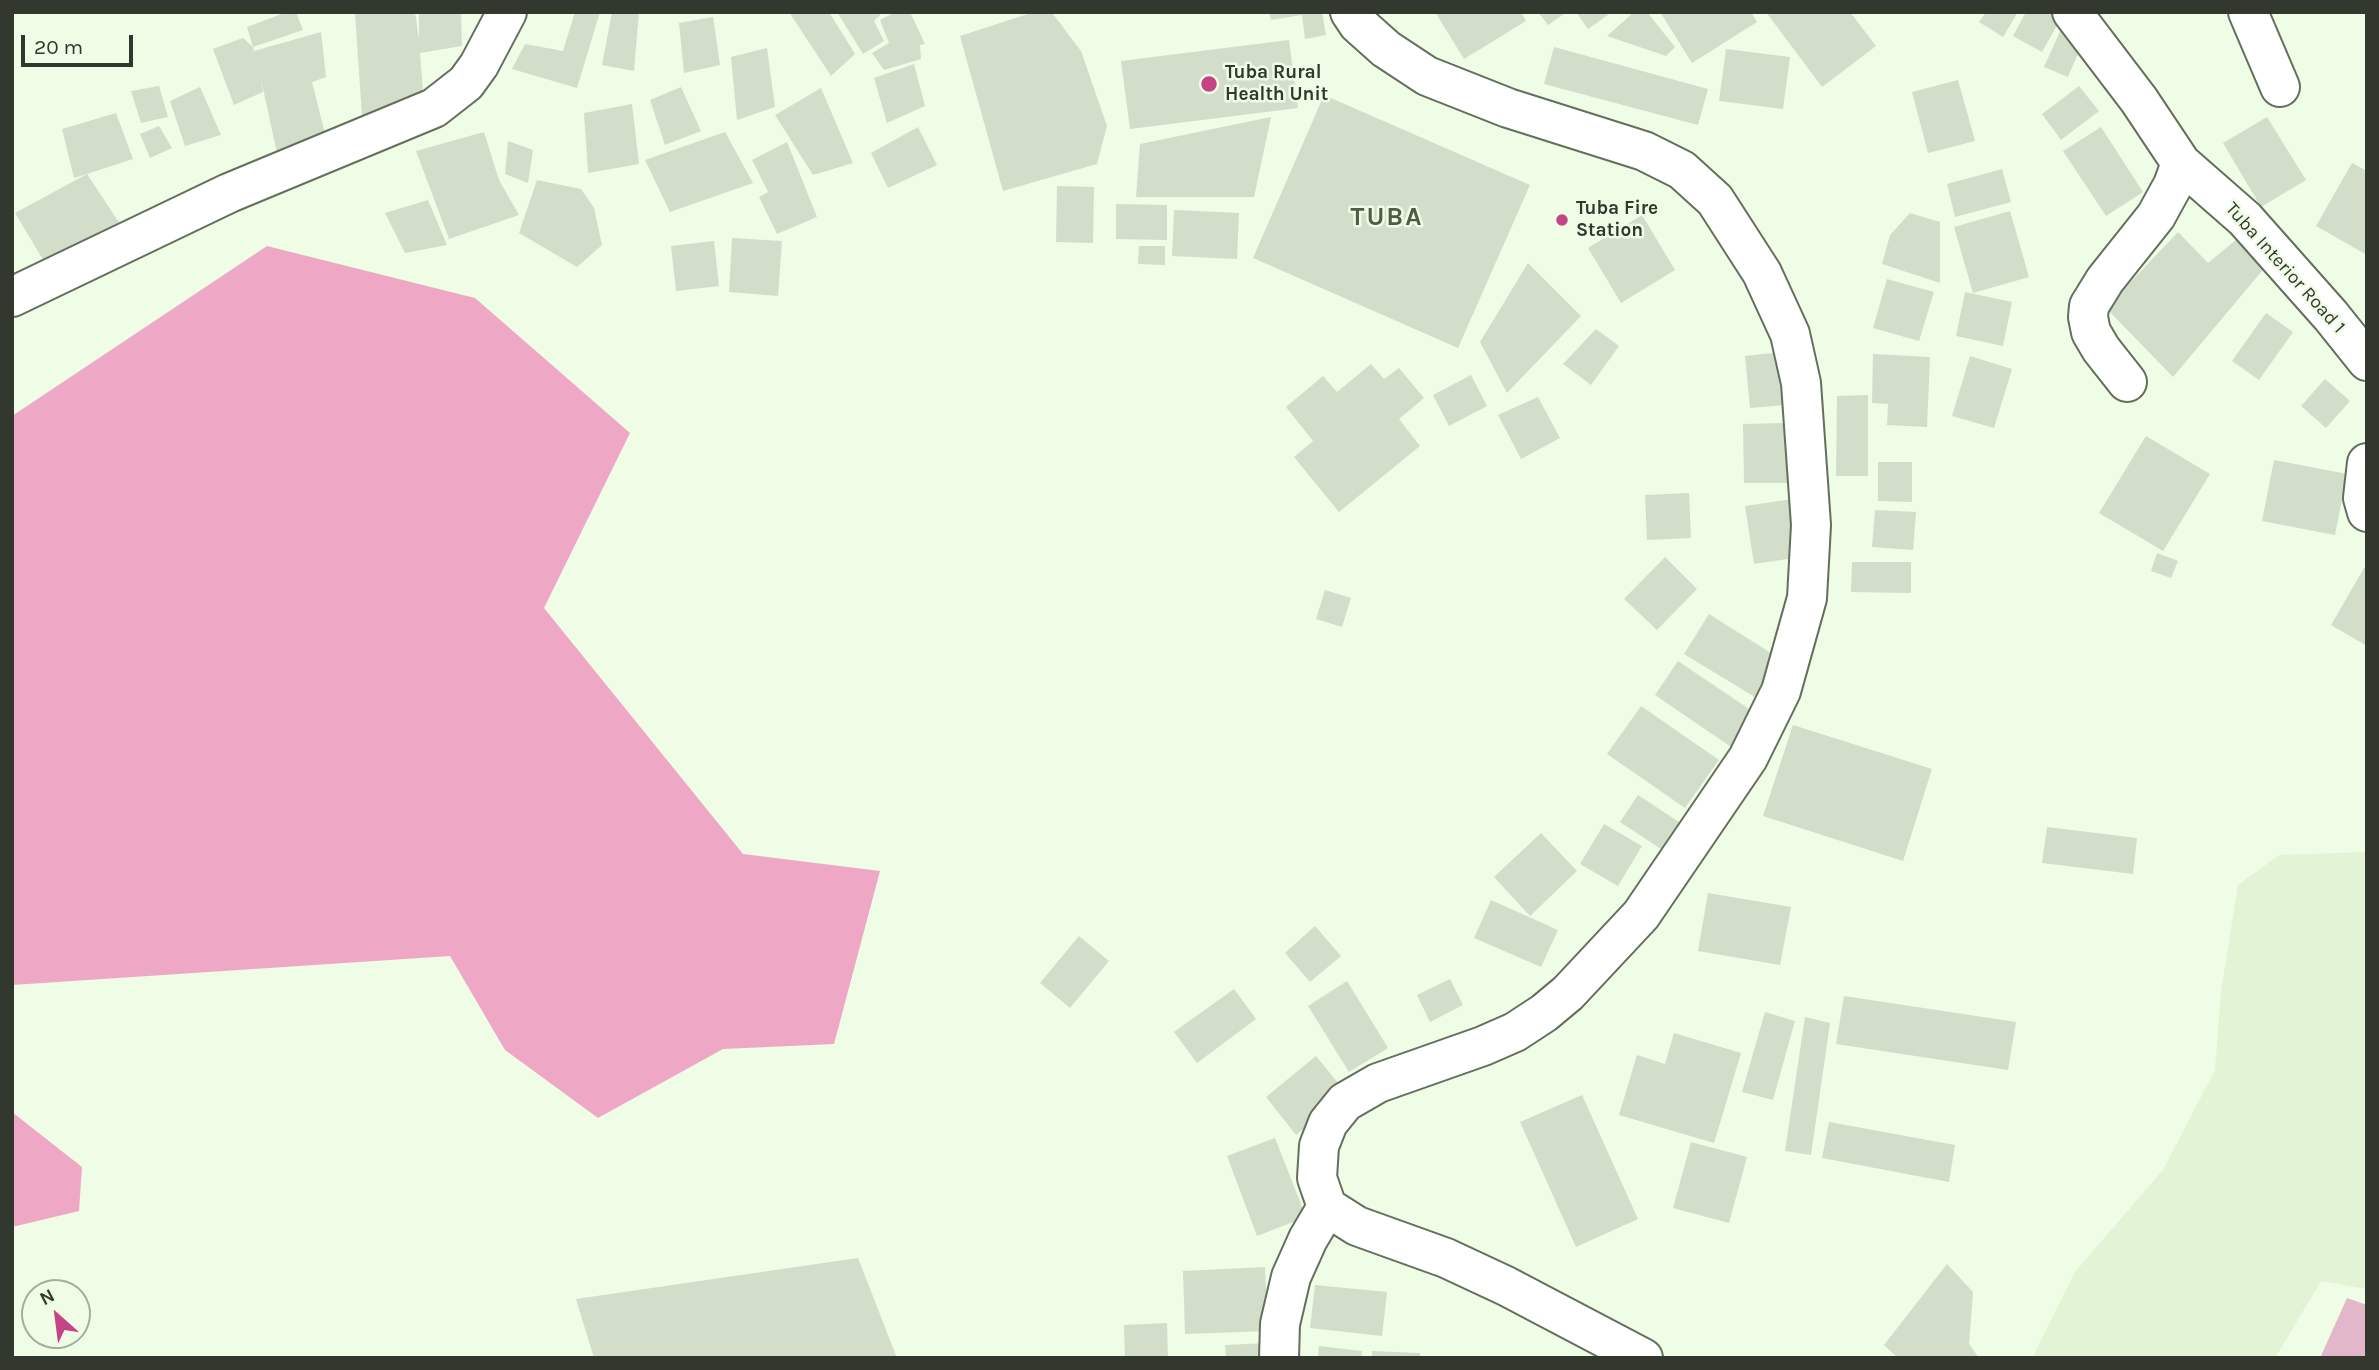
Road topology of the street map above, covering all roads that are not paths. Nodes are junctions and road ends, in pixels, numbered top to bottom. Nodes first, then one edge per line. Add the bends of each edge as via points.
1 (507, 12) edge
2 (1350, 12) edge
3 (2073, 12) edge
4 (2248, 12) edge
5 (2280, 87) dead end
6 (2181, 163) junction
7 (12, 297) edge
8 (2367, 361) edge
9 (2127, 382) dead end
10 (2367, 463) edge
11 (2367, 512) edge
12 (1327, 1207) junction
13 (1279, 1358) edge
14 (1643, 1358) edge

1 - 7 street via 466,83 434,108 229,193
2 - 12 street via 1386,49 1427,76 1508,108 1644,151 1682,170 1715,200 1762,273 1790,334 1801,383 1811,525 1807,598 1781,691 1748,758 1641,915 1568,993 1515,1032 1378,1083 1345,1102 1328,1123 1319,1146 1317,1178
3 - 6 street, Tuba Interior Road 1
4 - 5 street
6 - 8 street, Tuba Interior Road 1 via 2245,219
6 - 9 street via 2156,216 2089,306 2091,331
10 - 11 street via 2363,498
12 - 13 street via 1291,1277 1280,1324
12 - 14 street via 1357,1226 1446,1258 1506,1286

